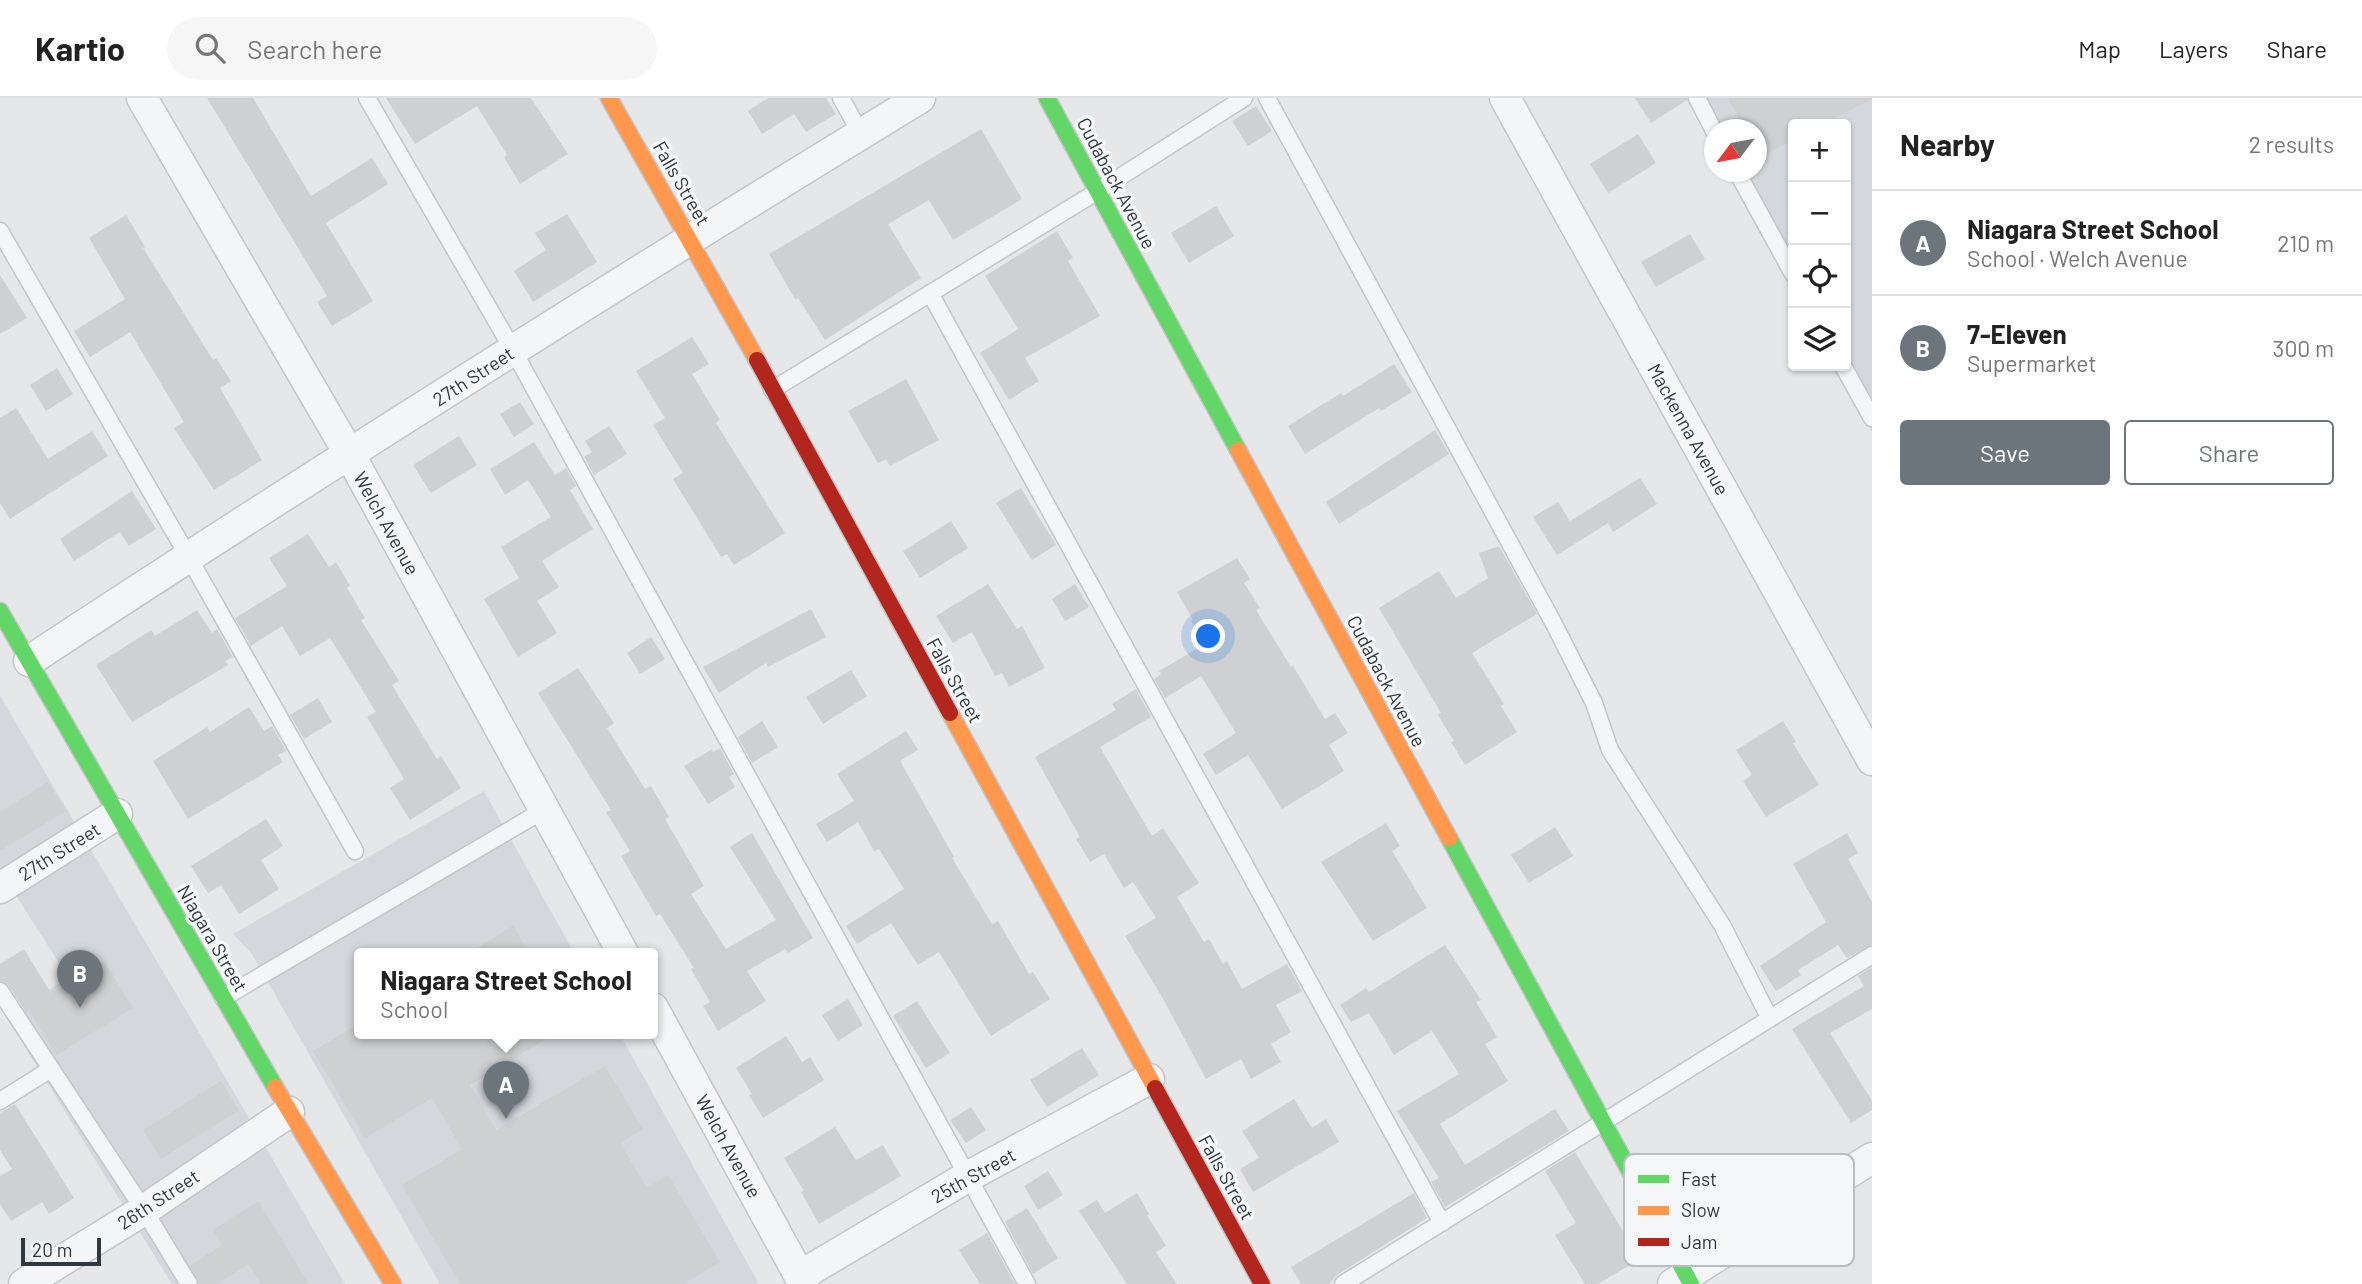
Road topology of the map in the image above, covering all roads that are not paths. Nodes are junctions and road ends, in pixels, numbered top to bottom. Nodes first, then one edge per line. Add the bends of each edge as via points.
1 (142, 98) edge
2 (367, 98) edge
3 (609, 98) edge
4 (841, 98) edge
5 (920, 98) edge
6 (1047, 98) edge
7 (1244, 98) edge
8 (1267, 98) edge
9 (1505, 98) edge
10 (1697, 98) edge
11 (1708, 119) edge
12 (861, 134) junction
13 (1742, 182) edge
14 (1098, 191) junction
15 (0, 232) edge
16 (691, 240) junction
17 (1788, 265) edge
18 (930, 293) junction
19 (513, 350) junction
20 (1846, 371) edge
21 (772, 390) junction
22 (1872, 418) edge
23 (350, 455) junction
24 (188, 556) junction
25 (0, 611) edge
26 (29, 661) junction
27 (1872, 760) edge
28 (544, 810) junction
29 (117, 814) junction
30 (355, 851) dead end
31 (0, 888) edge
32 (619, 948) edge
33 (1872, 955) edge
34 (0, 991) edge
35 (223, 998) junction
36 (658, 1017) edge
37 (1770, 1018) junction
38 (51, 1069) junction
39 (1149, 1079) junction
40 (0, 1101) edge
41 (289, 1112) junction
42 (1603, 1124) junction
43 (1872, 1158) edge
44 (1624, 1165) edge
45 (1854, 1170) edge
46 (967, 1177) junction
47 (144, 1210) junction
48 (1442, 1223) junction
49 (1706, 1266) edge
50 (802, 1280) edge
51 (1683, 1281) edge
52 (24, 1284) edge
53 (189, 1284) edge
54 (393, 1284) edge
55 (1027, 1284) edge
56 (1262, 1284) edge
57 (1343, 1284) edge

1 - 23 street, Welch Avenue
2 - 19 lane
3 - 16 street, Falls Street
4 - 12 lane
5 - 12 street, 27th Street
6 - 14 street, Cudaback Avenue
7 - 14 lane
8 - 37 lane via 1554,624 1594,703 1610,750 1722,925
9 - 27 street, Mackenna Avenue
10 - 11 lane
12 - 16 street, 27th Street
13 - 17 lane
14 - 18 lane
14 - 42 street, Cudaback Avenue
15 - 24 lane
16 - 19 street, 27th Street
16 - 21 street, Falls Street
18 - 21 lane
18 - 48 lane
19 - 23 street, 27th Street
19 - 46 lane
20 - 22 lane
21 - 39 street, Falls Street
23 - 24 street, 27th Street
23 - 28 street, Welch Avenue
24 - 26 street, 27th Street
24 - 30 lane
25 - 26 street, Niagara Street
26 - 29 street, Niagara Street
28 - 32 street, Welch Avenue
28 - 35 lane
29 - 31 street, 27th Street
29 - 35 street, Niagara Street
33 - 37 lane
34 - 38 lane
35 - 41 street, Niagara Street
36 - 50 street, Welch Avenue
37 - 42 lane
38 - 40 lane
38 - 47 lane
39 - 46 street, 25th Street
39 - 56 street, Falls Street
41 - 47 street, 26th Street
41 - 54 street, Niagara Street
42 - 44 street, Cudaback Avenue
42 - 48 lane
43 - 45 street
46 - 50 street, 25th Street
46 - 55 lane
47 - 52 street, 26th Street
47 - 53 lane
48 - 57 lane
49 - 51 street

